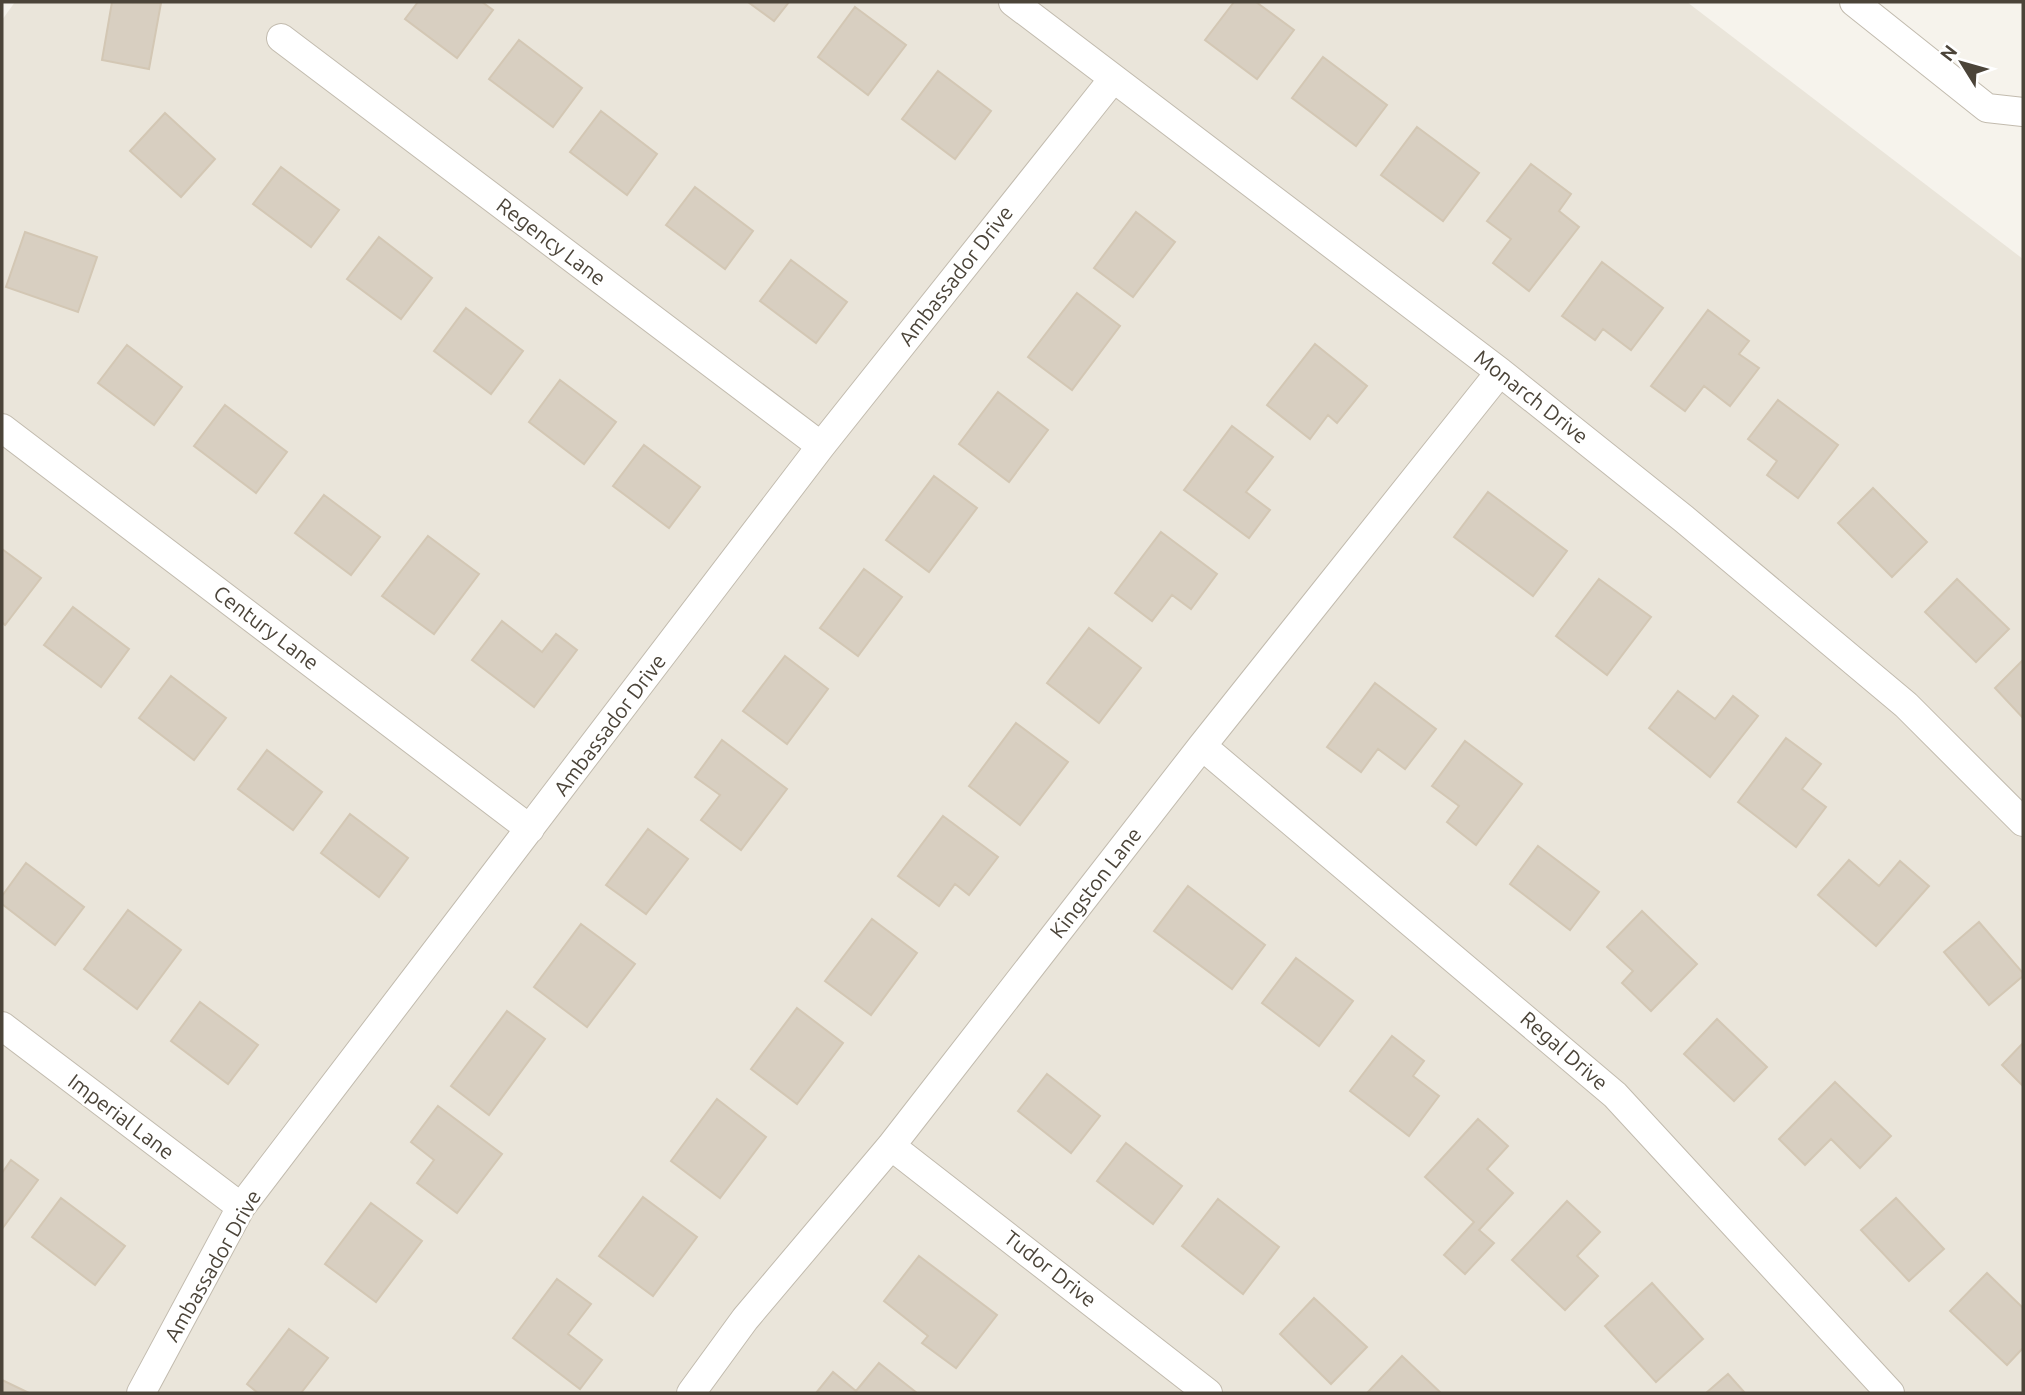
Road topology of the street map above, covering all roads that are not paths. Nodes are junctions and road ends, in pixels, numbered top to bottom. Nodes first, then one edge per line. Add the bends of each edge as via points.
1 (1013, 2) edge
2 (1854, 2) edge
3 (281, 38) dead end
4 (1113, 79) junction
5 (2023, 112) edge
6 (1500, 372) junction
7 (2, 428) edge
8 (821, 446) junction
9 (1202, 746) junction
10 (2023, 822) edge
11 (530, 829) junction
12 (2, 1026) edge
13 (891, 1146) junction
14 (241, 1207) junction
15 (141, 1393) edge
16 (691, 1393) edge
17 (1208, 1393) edge
18 (1890, 1393) edge

1 - 4 street, Monarch Drive
2 - 5 street via 1987,108
3 - 8 street, Regency Lane
4 - 6 street, Monarch Drive
4 - 8 street, Ambassador Drive
6 - 9 street, Kingston Lane
6 - 10 street, Monarch Drive via 1906,705
7 - 11 street, Century Lane
8 - 11 street, Ambassador Drive
9 - 13 street, Kingston Lane
9 - 18 street, Regal Drive via 1615,1095
11 - 14 street, Ambassador Drive
12 - 14 street, Imperial Lane
13 - 16 street, Kingston Lane via 745,1319
13 - 17 street, Tudor Drive
14 - 15 street, Ambassador Drive

